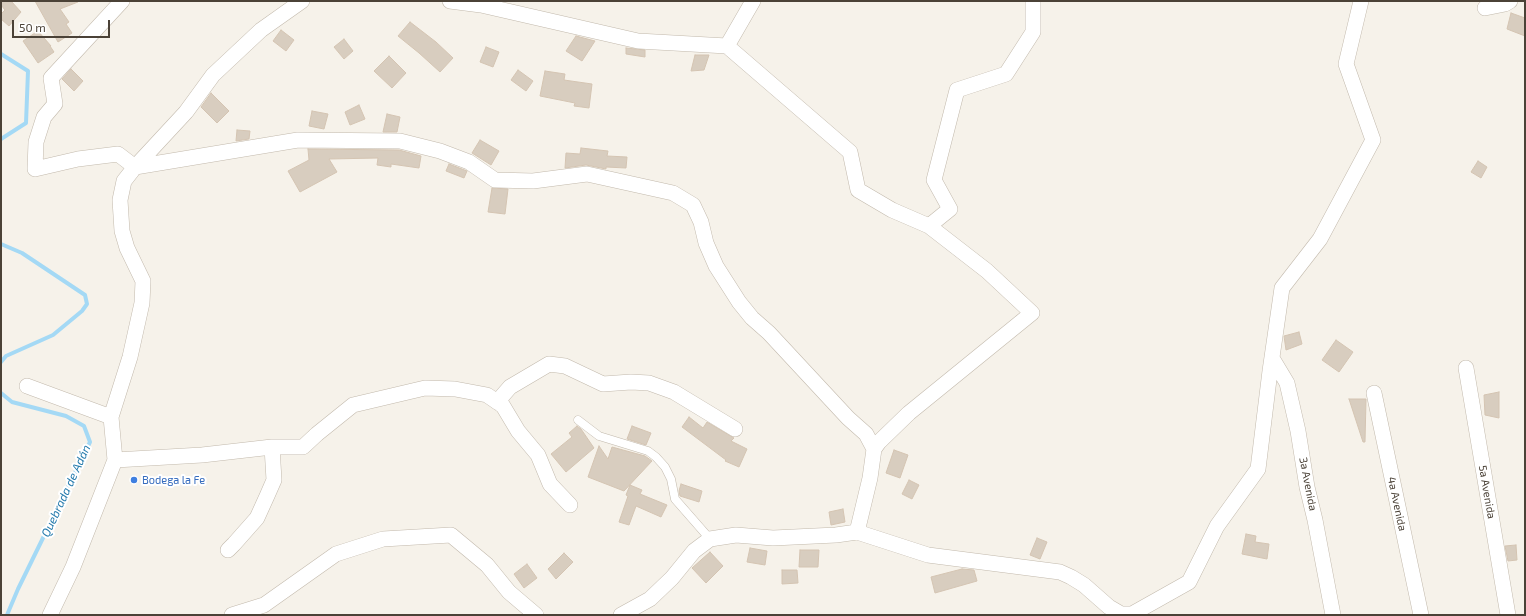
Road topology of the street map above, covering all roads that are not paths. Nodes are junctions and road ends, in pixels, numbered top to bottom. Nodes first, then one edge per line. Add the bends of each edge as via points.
1 (122, 1) edge
2 (302, 1) edge
3 (450, 1) edge
4 (753, 1) edge
5 (1032, 1) edge
6 (1361, 1) edge
7 (1510, 1) edge
8 (1485, 8) dead end
9 (727, 46) junction
10 (135, 167) junction
11 (929, 226) junction
12 (1272, 358) junction
13 (1466, 368) dead end
14 (27, 386) dead end
15 (1374, 393) dead end
16 (496, 402) junction
17 (111, 418) junction
18 (578, 420) dead end
19 (735, 429) dead end
20 (272, 447) junction
21 (874, 449) junction
22 (115, 460) junction
23 (570, 505) dead end
24 (857, 532) junction
25 (710, 539) junction
26 (228, 550) dead end
27 (1132, 614) edge
28 (50, 615) edge
29 (232, 615) edge
30 (536, 615) edge
31 (621, 615) edge
32 (1333, 615) edge
33 (1420, 615) edge
34 (1508, 615) edge

1 - 10 street via 51,78 55,104 44,117 36,142 35,168 78,158 118,154
2 - 10 street via 261,30 213,75 186,112
3 - 9 street via 481,5 638,41
4 - 9 street
5 - 11 street via 1033,32 1006,74 957,90 934,180 950,209
6 - 12 street via 1346,64 1373,140 1320,239 1282,288
7 - 8 street
9 - 11 street via 850,152 858,190 892,210
10 - 17 street via 124,181 120,216 127,248 143,281 142,303 130,356
10 - 21 street via 298,140 400,141 440,151 469,162 496,180 532,181 587,174 673,193 693,205 716,266 739,302 866,434
11 - 21 street via 987,271 1032,313 909,414
12 - 27 street via 1258,468 1217,526 1189,582
12 - 32 street, 3a Avenida via 1287,383
13 - 34 street, 5a Avenida
14 - 17 street
15 - 33 street, 4a Avenida
16 - 19 street via 510,387 549,364 565,366 603,384 649,383 674,392
16 - 20 street via 487,395 455,389 425,388 353,405 303,447
16 - 23 street via 503,406 518,431 538,455 550,484
17 - 22 street
18 - 25 lane via 599,436 648,451 656,457 671,479 674,498
20 - 22 street via 202,455
20 - 26 street via 274,480 257,518
21 - 24 street
22 - 28 street via 73,567
24 - 25 street via 836,536 773,538 736,535
24 - 27 street via 928,554 1060,572 1071,577 1121,614
25 - 31 street via 694,551 672,578 650,599
29 - 30 street via 264,605 336,554 383,540 451,535 487,565 509,592

